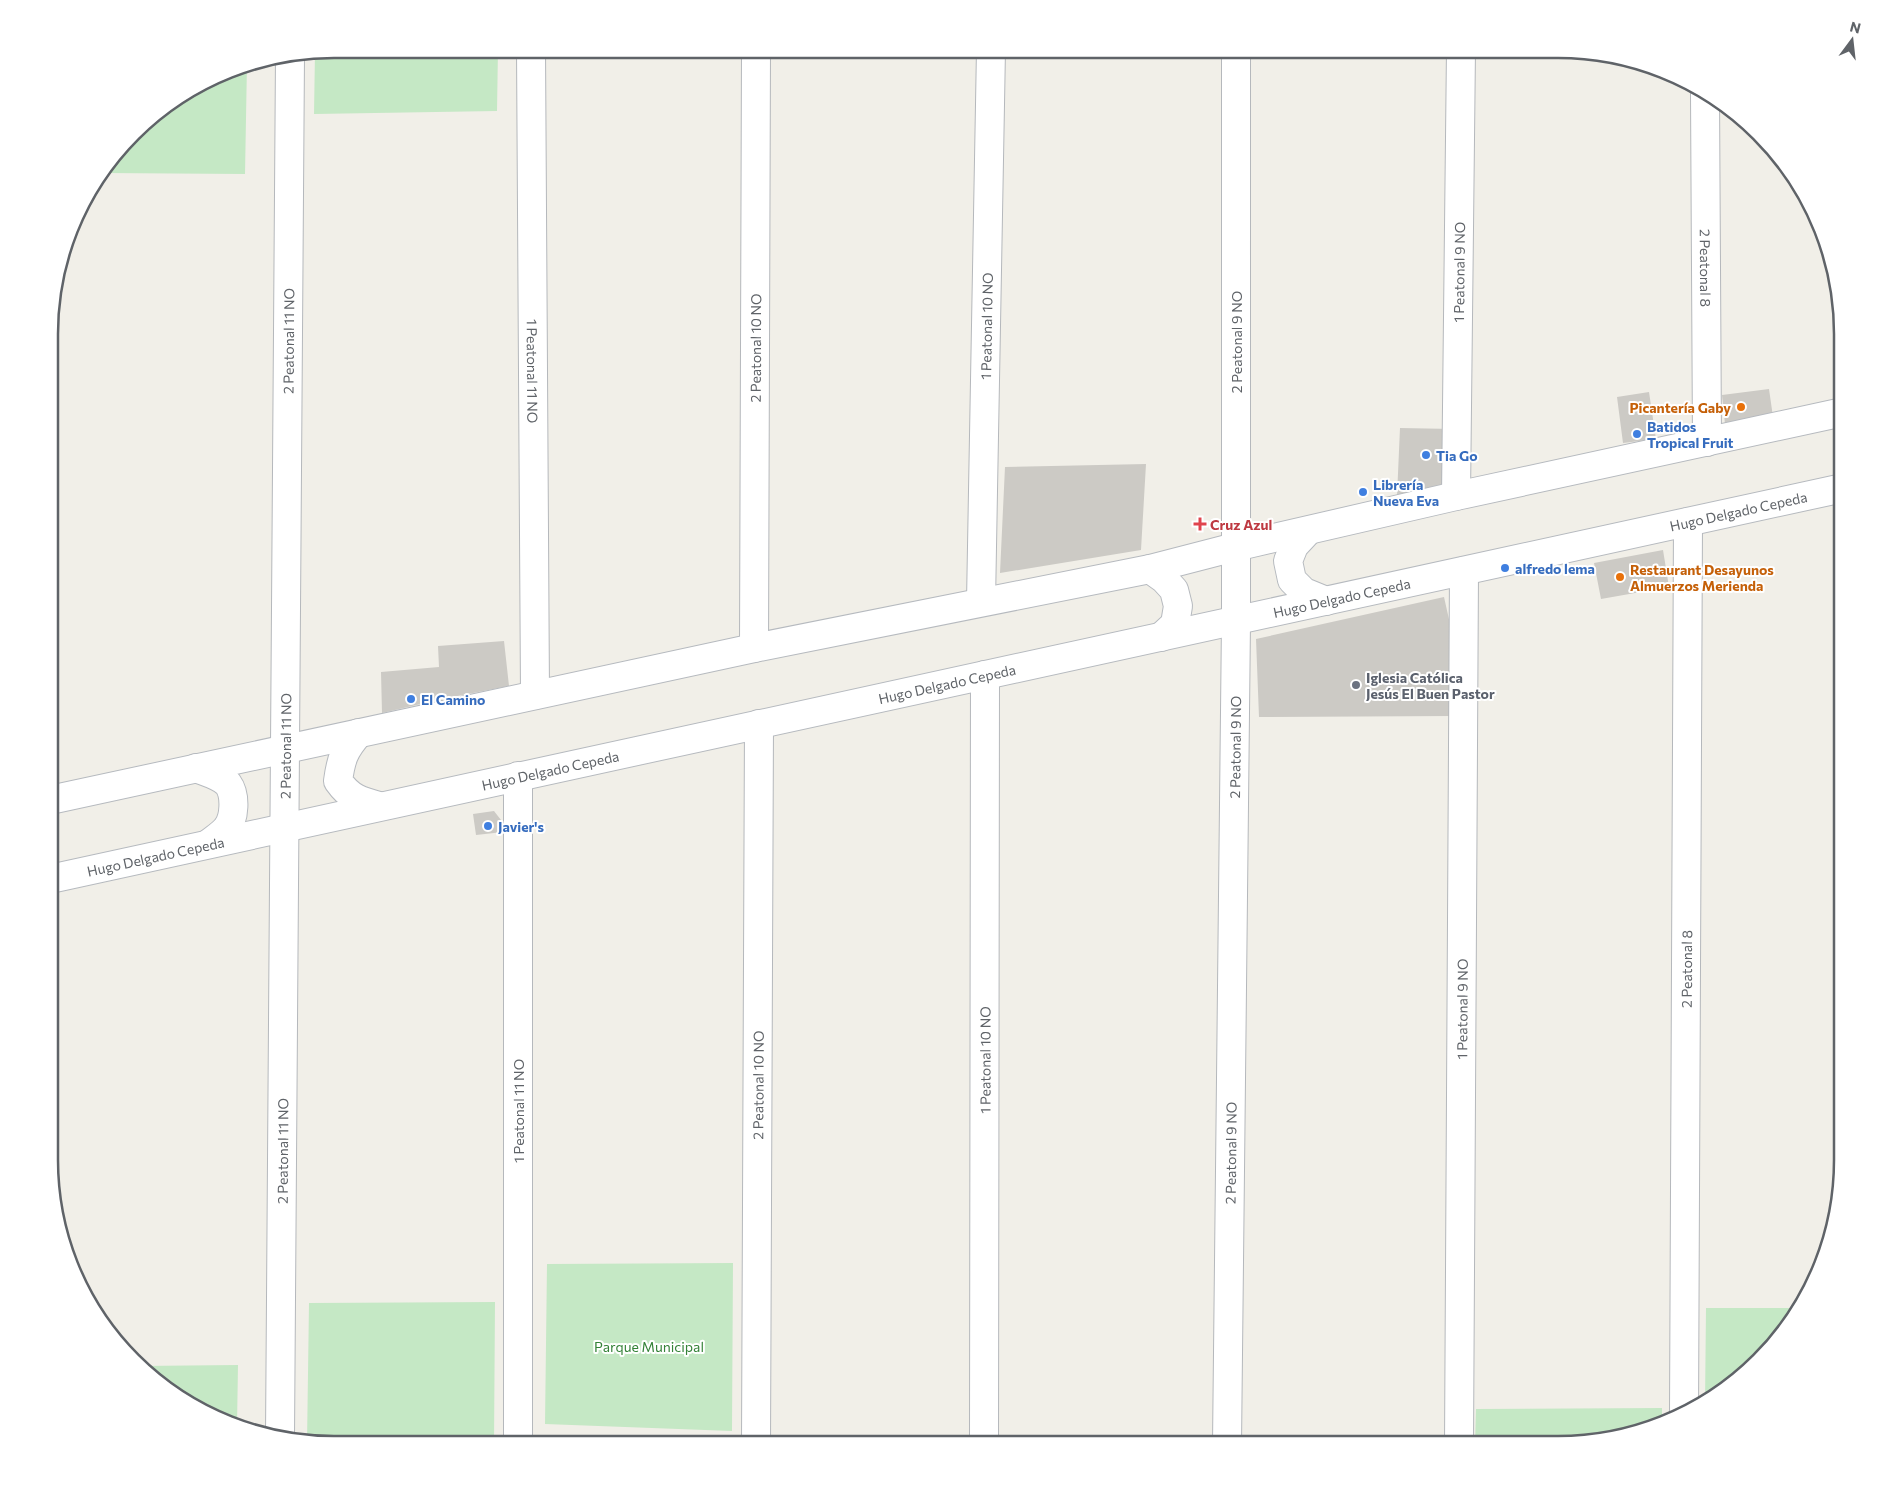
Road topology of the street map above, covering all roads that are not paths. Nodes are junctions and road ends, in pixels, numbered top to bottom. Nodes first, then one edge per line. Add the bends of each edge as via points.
1 (531, 57) edge
2 (756, 57) edge
3 (991, 57) edge
4 (1236, 57) edge
5 (1461, 57) edge
6 (290, 61) edge
7 (1705, 99) edge
8 (1834, 414) edge
9 (1707, 442) junction
10 (1834, 490) edge
11 (1456, 496) junction
12 (1688, 522) junction
13 (1308, 531) junction
14 (1235, 547) junction
15 (1150, 569) junction
16 (1464, 571) junction
17 (1326, 601) junction
18 (981, 602) junction
19 (1236, 622) junction
20 (1161, 638) junction
21 (754, 648) junction
22 (985, 675) junction
23 (535, 695) junction
24 (759, 724) junction
25 (358, 733) junction
26 (285, 749) junction
27 (196, 768) junction
28 (518, 776) junction
29 (57, 798) edge
30 (379, 806) junction
31 (285, 827) junction
32 (208, 844) junction
33 (57, 877) edge
34 (1684, 1406) edge
35 (280, 1431) edge
36 (518, 1436) edge
37 (756, 1436) edge
38 (984, 1436) edge
39 (1227, 1436) edge
40 (1459, 1436) edge

1 - 23 street, 1 Peatonal 11 NO
2 - 21 street, 2 Peatonal 10 NO
3 - 18 street, 1 Peatonal 10 NO
4 - 14 street, 2 Peatonal 9 NO
5 - 11 street, 1 Peatonal 9 NO
6 - 26 street, 2 Peatonal 11 NO
7 - 9 street, 2 Peatonal 8
8 - 9 street
9 - 11 street
10 - 12 street, Hugo Delgado Cepeda
11 - 13 street
12 - 16 street, Hugo Delgado Cepeda
12 - 34 street, 2 Peatonal 8
13 - 14 street
13 - 17 street via 1294,546 1288,562 1292,580 1304,592
14 - 15 street
14 - 19 street, 2 Peatonal 9 NO
15 - 18 street
15 - 20 street via 1174,590 1178,606 1175,624
16 - 17 street, Hugo Delgado Cepeda
16 - 40 street, 1 Peatonal 9 NO
17 - 19 street, Hugo Delgado Cepeda
18 - 21 street
19 - 20 street, Hugo Delgado Cepeda
19 - 39 street, 2 Peatonal 9 NO
20 - 22 street, Hugo Delgado Cepeda
21 - 23 street
22 - 24 street, Hugo Delgado Cepeda
22 - 38 street, 1 Peatonal 10 NO
23 - 25 street
24 - 28 street, Hugo Delgado Cepeda
24 - 37 street, 2 Peatonal 10 NO
25 - 26 street
25 - 30 street via 347,747 338,781 357,800
26 - 27 street
26 - 31 street, 2 Peatonal 11 NO
27 - 29 street
27 - 32 street via 228,784 233,797 228,828
28 - 30 street, Hugo Delgado Cepeda
28 - 36 street, 1 Peatonal 11 NO
30 - 31 street, Hugo Delgado Cepeda
31 - 32 street, Hugo Delgado Cepeda
31 - 35 street, 2 Peatonal 11 NO
32 - 33 street, Hugo Delgado Cepeda

